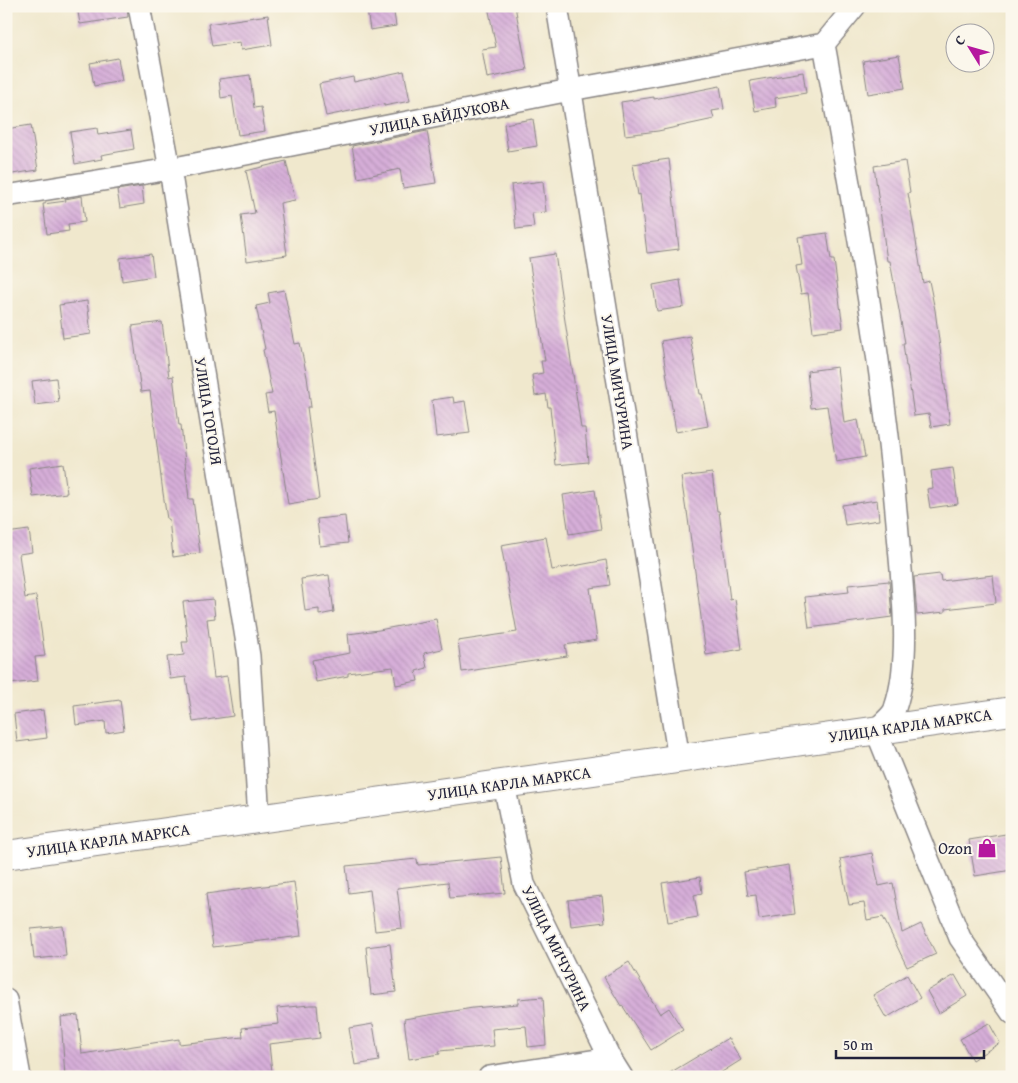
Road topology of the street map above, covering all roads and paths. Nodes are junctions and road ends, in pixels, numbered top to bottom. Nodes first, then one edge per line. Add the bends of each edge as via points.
1 (139, 6) edge
2 (557, 6) edge
3 (854, 6) edge
4 (824, 44) junction
5 (570, 90) junction
6 (170, 169) junction
7 (6, 196) edge
8 (1012, 711) edge
9 (876, 730) junction
10 (680, 758) junction
11 (504, 784) junction
12 (259, 819) junction
13 (6, 855) edge
14 (6, 1000) edge
15 (1012, 1013) edge
16 (610, 1058) junction
17 (20, 1077) edge
18 (489, 1077) edge
19 (622, 1077) edge

1 - 6 street, УЛИЦА ГОГОЛЯ
2 - 5 street, УЛИЦА МИЧУРИНА
3 - 4 street
4 - 5 street, УЛИЦА БАЙДУКОВА
4 - 9 street via 874,329 894,481 904,624 902,671 895,710
5 - 6 street, УЛИЦА БАЙДУКОВА
5 - 10 street, УЛИЦА МИЧУРИНА
6 - 7 street, УЛИЦА БАЙДУКОВА
6 - 12 street, УЛИЦА ГОГОЛЯ via 250,656
8 - 9 main road, УЛИЦА КАРЛА МАРКСА
9 - 10 main road, УЛИЦА КАРЛА МАРКСА
9 - 15 street via 960,938
10 - 11 main road, УЛИЦА КАРЛА МАРКСА
11 - 12 main road, УЛИЦА КАРЛА МАРКСА
11 - 16 street, УЛИЦА МИЧУРИНА via 524,884
12 - 13 main road, УЛИЦА КАРЛА МАРКСА
14 - 17 street
16 - 18 street
16 - 19 street, УЛИЦА МИЧУРИНА

